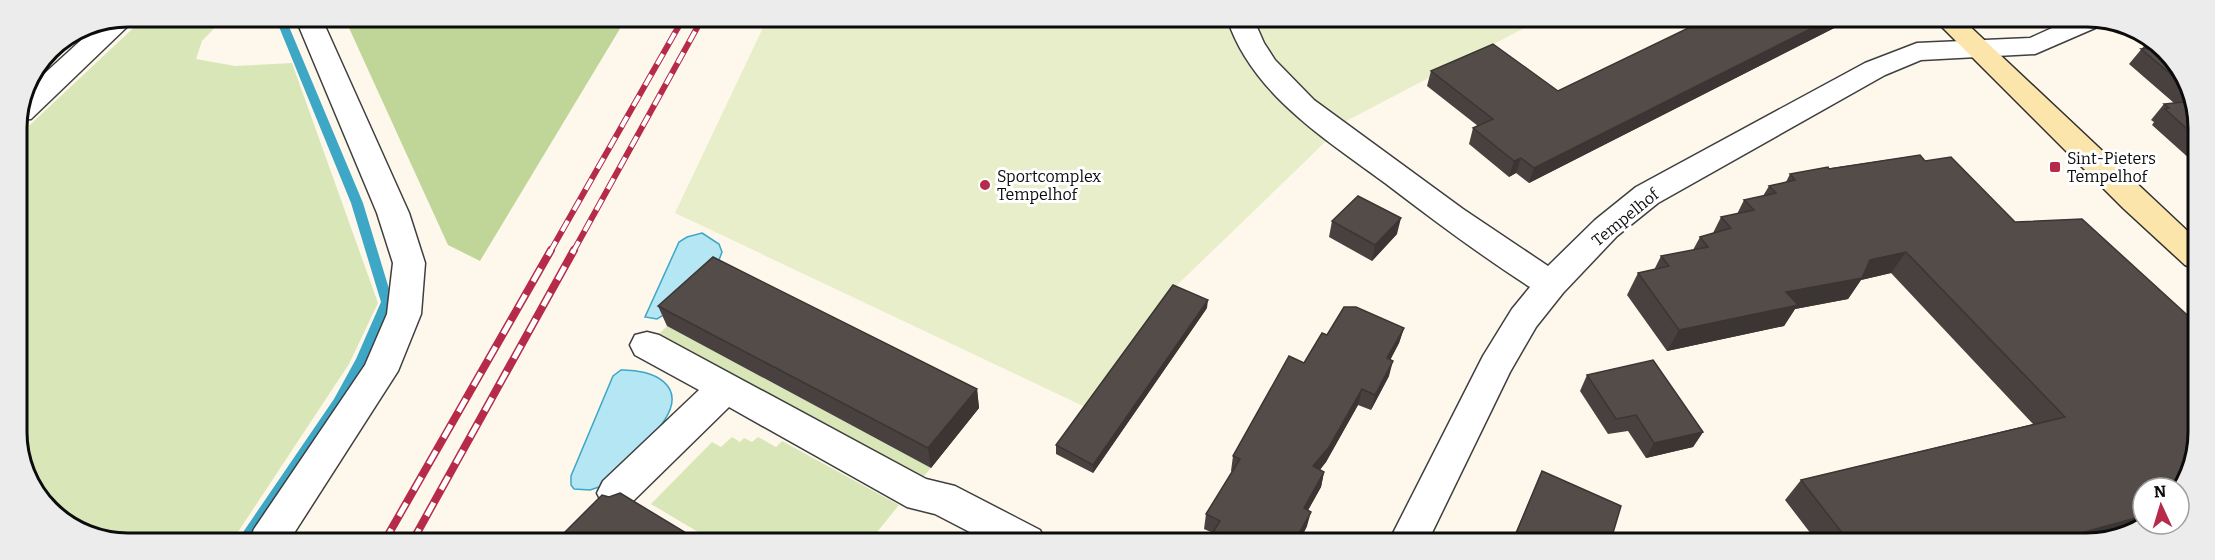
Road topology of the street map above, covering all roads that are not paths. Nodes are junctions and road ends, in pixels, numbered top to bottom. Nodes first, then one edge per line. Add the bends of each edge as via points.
1 (312, 27) edge
2 (1244, 27) edge
3 (1955, 27) edge
4 (2076, 27) edge
5 (110, 29) edge
6 (1977, 49) junction
7 (30, 104) edge
8 (2188, 250) edge
9 (1551, 284) junction
10 (647, 345) dead end
11 (725, 388) junction
12 (616, 493) edge
13 (274, 533) edge
14 (1009, 533) edge
15 (1412, 533) edge

1 - 13 street via 393,213 409,263 404,314 380,371
2 - 9 street via 1256,53 1277,80 1326,124 1488,244
3 - 6 main road
4 - 6 street, Tempelhof via 2035,46
5 - 7 street
6 - 8 main road
6 - 9 street, Tempelhof via 1917,52 1875,69 1697,166 1647,195 1622,215
9 - 15 street, Tempelhof via 1524,318 1495,366
10 - 11 street
11 - 12 street
11 - 14 street via 920,495 941,498

